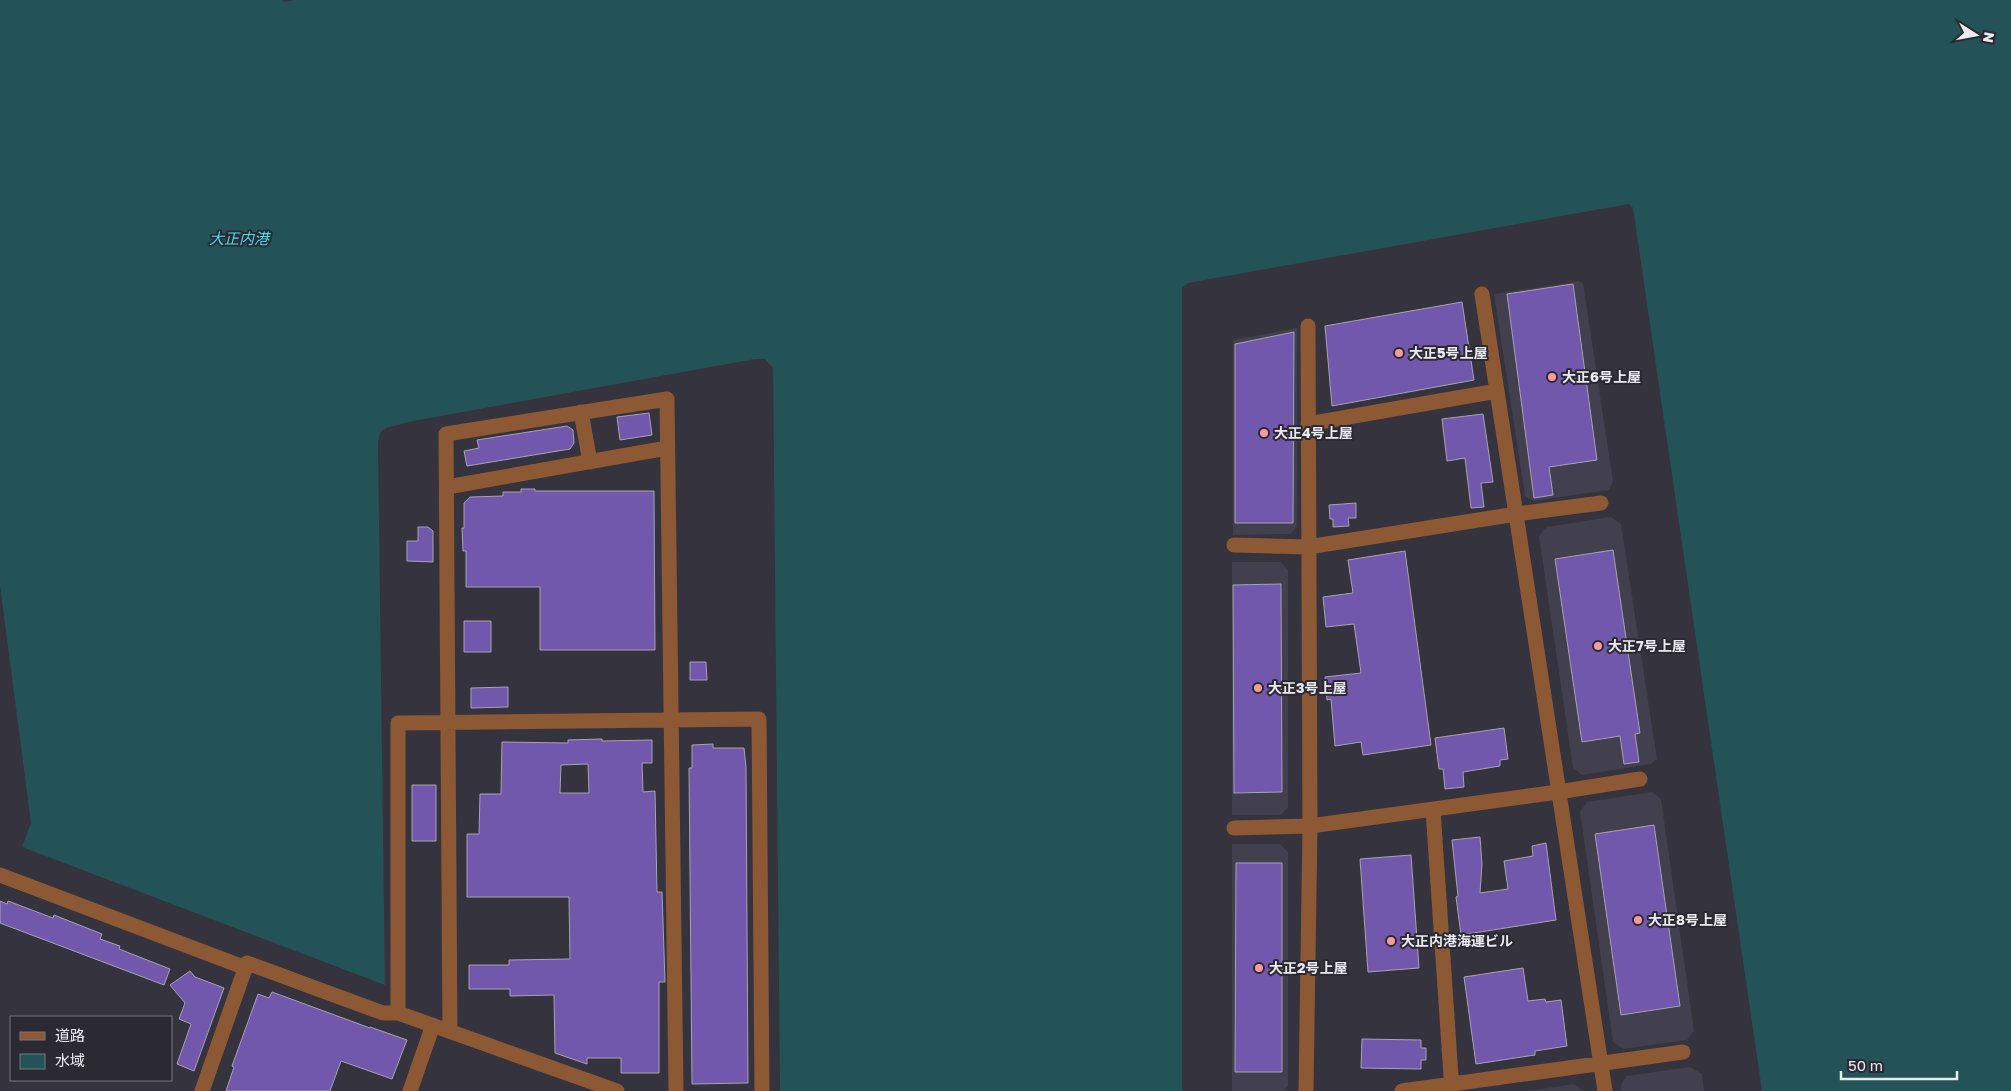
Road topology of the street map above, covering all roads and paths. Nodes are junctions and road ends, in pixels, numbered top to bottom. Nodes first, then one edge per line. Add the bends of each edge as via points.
1 (1482, 294) dead end
2 (1308, 326) dead end
3 (1497, 391) junction
4 (581, 412) junction
5 (1308, 424) junction
6 (667, 448) junction
7 (590, 462) junction
8 (448, 487) junction
9 (1602, 503) dead end
10 (1516, 514) junction
11 (1234, 545) dead end
12 (1308, 547) junction
13 (672, 720) junction
14 (448, 723) junction
15 (1640, 779) dead end
16 (1558, 792) junction
17 (1433, 810) junction
18 (1310, 826) junction
19 (1234, 828) dead end
20 (0, 875) edge
21 (246, 968) junction
22 (398, 1013) junction
23 (433, 1025) junction
24 (450, 1031) junction
25 (1682, 1052) dead end
26 (1601, 1064) junction
27 (1452, 1088) edge
28 (202, 1091) edge
29 (410, 1091) edge
30 (617, 1091) edge
31 (676, 1091) edge
32 (762, 1091) edge
33 (1306, 1091) edge
34 (1402, 1091) edge
35 (1605, 1091) edge

1 - 3 street
2 - 5 street
3 - 5 street
3 - 10 street
4 - 6 street via 667,399
4 - 7 street
4 - 8 street via 446,434
5 - 12 street
6 - 7 street
6 - 13 street
7 - 8 street
8 - 14 street
9 - 10 street
10 - 12 street
10 - 16 street
11 - 12 street
12 - 18 street
13 - 14 street
13 - 31 street
13 - 32 street via 759,719
14 - 22 street via 398,723
14 - 24 street
15 - 16 street
16 - 17 street
16 - 26 street
17 - 18 street
17 - 27 street
18 - 19 street
18 - 33 street
20 - 21 street
21 - 22 street via 248,963 383,1014
21 - 28 street
22 - 23 street
23 - 24 street
23 - 29 street
24 - 30 street
25 - 26 street
26 - 27 street
26 - 35 street
27 - 34 street

